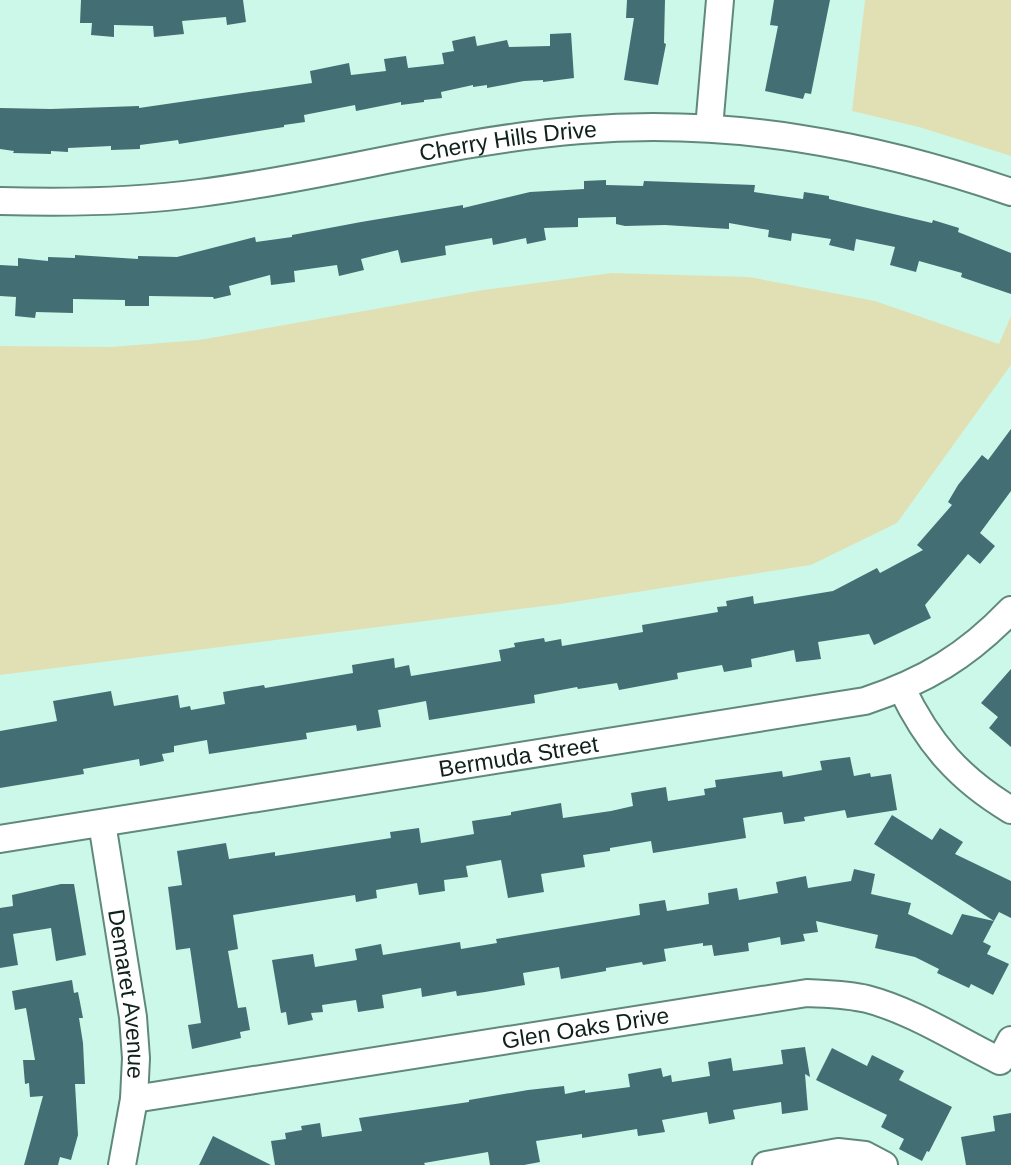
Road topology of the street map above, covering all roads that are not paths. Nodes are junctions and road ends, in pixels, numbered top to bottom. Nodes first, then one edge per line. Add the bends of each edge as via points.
1 (720, 0) edge
2 (709, 128) junction
3 (1011, 192) edge
4 (0, 201) edge
5 (1011, 610) edge
6 (902, 689) junction
7 (1011, 810) edge
8 (102, 823) junction
9 (0, 839) edge
10 (1011, 1040) edge
11 (134, 1099) junction
12 (122, 1165) edge
13 (766, 1165) edge
14 (884, 1165) edge

1 - 2 street
2 - 3 street, Cherry Hills Drive via 813,139 880,152
2 - 4 street, Cherry Hills Drive via 581,130 512,137 203,193 134,201
5 - 6 street, Bermuda Street via 956,659
6 - 7 street via 939,751 962,776
6 - 8 street, Bermuda Street via 835,707
8 - 9 street, Bermuda Street
8 - 11 street, Demaret Avenue via 133,1017
10 - 11 street, Glen Oaks Drive via 1000,1062 895,1008 866,999 807,993
11 - 12 street, Demaret Avenue
13 - 14 street via 838,1152 865,1155

